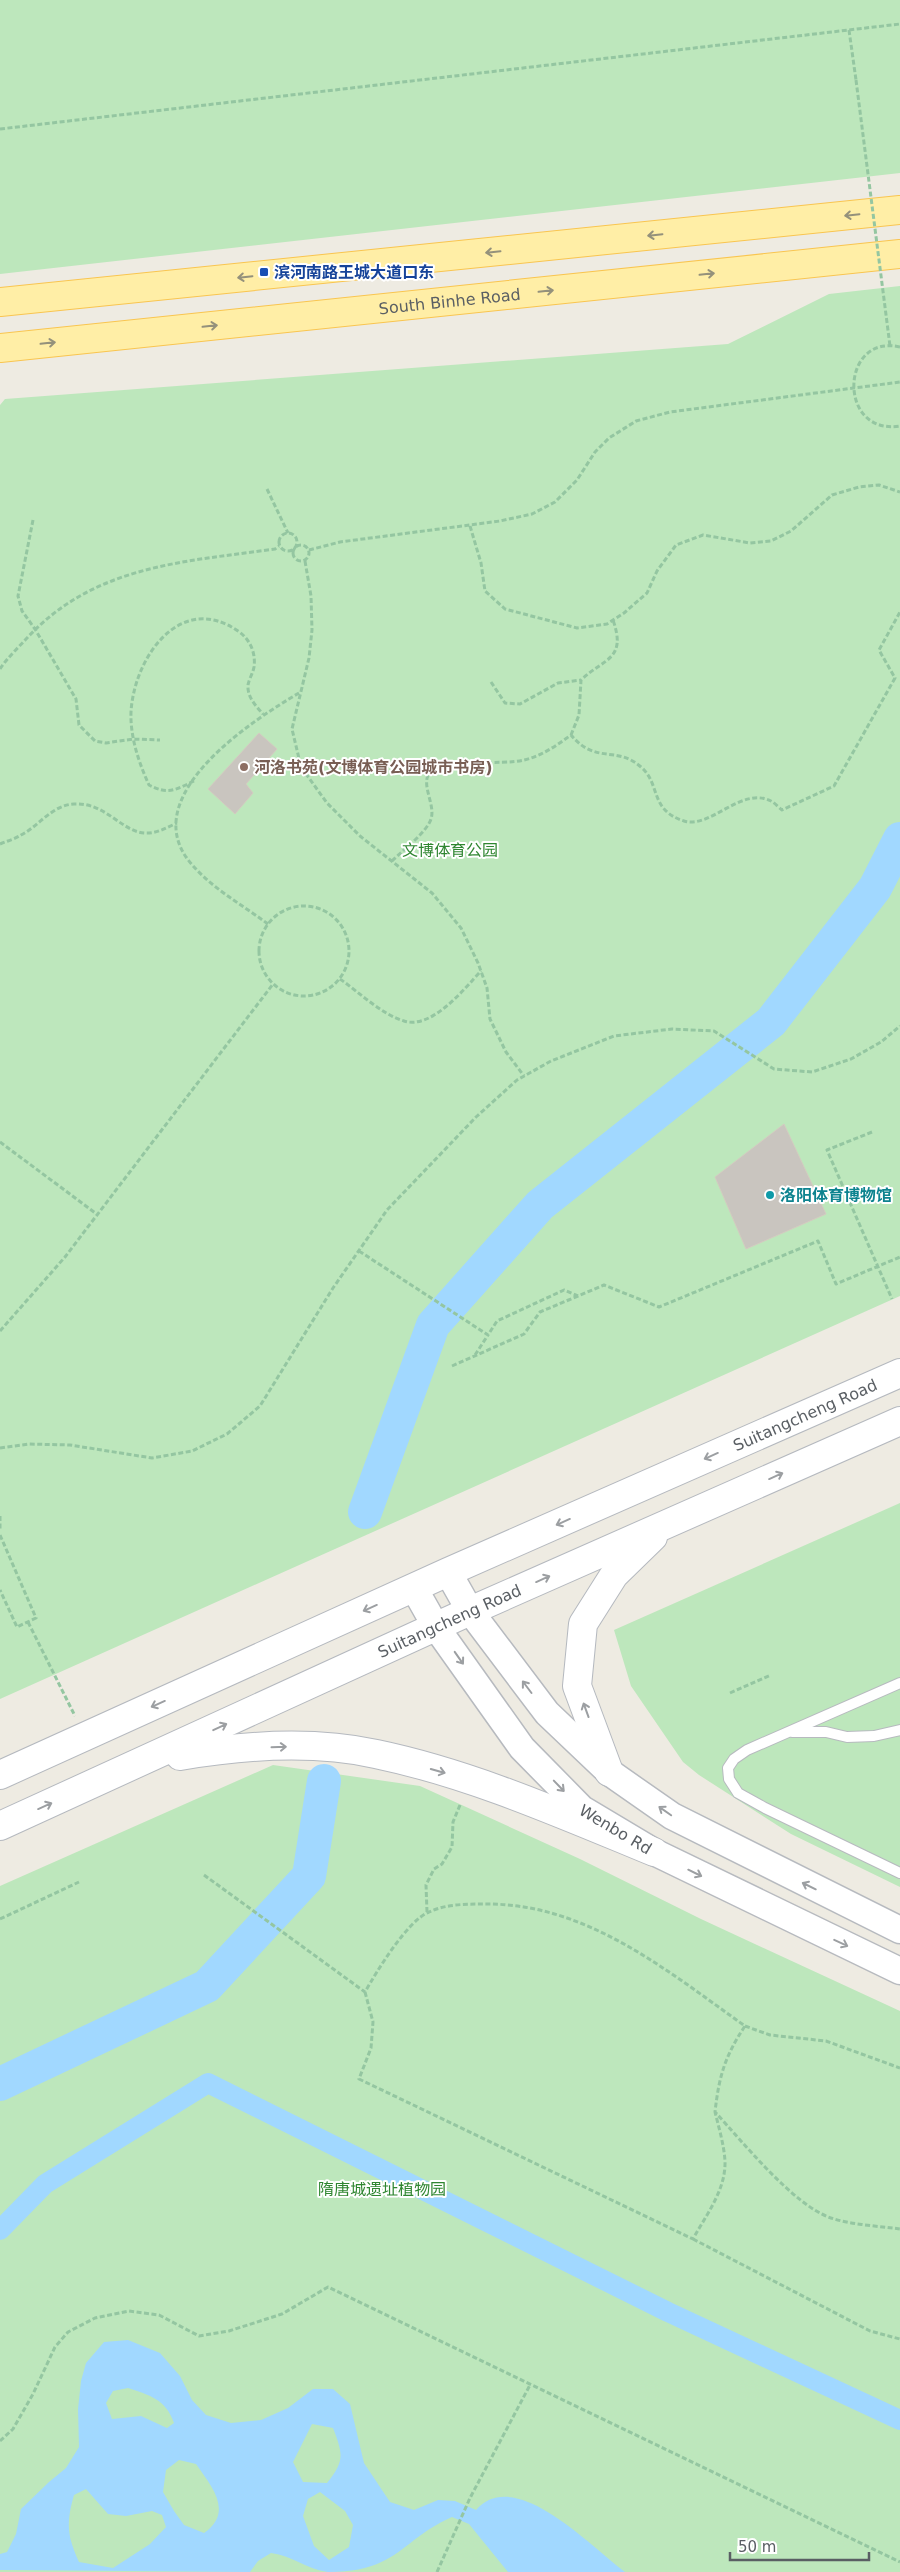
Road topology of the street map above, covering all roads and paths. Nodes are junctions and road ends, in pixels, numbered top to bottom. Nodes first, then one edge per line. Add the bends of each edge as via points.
1 (900, 24) edge
2 (848, 30) junction
3 (0, 130) edge
4 (900, 210) edge
5 (900, 254) edge
6 (0, 302) edge
7 (890, 346) junction
8 (900, 347) edge
9 (0, 348) edge
10 (900, 382) edge
11 (900, 426) edge
12 (267, 489) dead end
13 (900, 492) edge
14 (33, 520) dead end
15 (470, 526) junction
16 (288, 532) junction
17 (279, 546) junction
18 (295, 548) junction
19 (309, 550) junction
20 (305, 561) junction
21 (900, 612) edge
22 (613, 620) junction
23 (35, 629) junction
24 (0, 670) edge
25 (580, 680) junction
26 (491, 682) dead end
27 (299, 693) junction
28 (263, 714) junction
29 (571, 735) junction
30 (134, 739) junction
31 (160, 740) dead end
32 (194, 781) junction
33 (176, 823) junction
34 (0, 844) edge
35 (392, 860) junction
36 (268, 924) junction
37 (481, 970) junction
38 (340, 979) junction
39 (273, 984) junction
40 (900, 1026) edge
41 (524, 1076) junction
42 (872, 1132) dead end
43 (0, 1142) edge
44 (873, 1194) dead end
45 (875, 1200) dead end
46 (98, 1215) junction
47 (359, 1251) junction
48 (900, 1257) edge
49 (877, 1267) junction
50 (578, 1296) junction
51 (892, 1299) dead end
52 (0, 1331) edge
53 (488, 1335) junction
54 (475, 1356) junction
55 (452, 1366) dead end
56 (900, 1373) edge
57 (900, 1421) edge
58 (0, 1448) edge
59 (0, 1516) edge
60 (667, 1524) junction
61 (0, 1529) edge
62 (0, 1535) edge
63 (448, 1572) junction
64 (414, 1588) junction
65 (0, 1590) edge
66 (470, 1611) junction
67 (28, 1622) junction
68 (436, 1627) junction
69 (771, 1675) dead end
70 (900, 1683) edge
71 (730, 1693) dead end
72 (900, 1730) edge
73 (788, 1732) junction
74 (86, 1737) junction
75 (144, 1762) junction
76 (609, 1772) junction
77 (0, 1774) edge
78 (460, 1804) dead end
79 (0, 1826) edge
80 (654, 1852) junction
81 (900, 1873) edge
82 (204, 1875) dead end
83 (79, 1882) dead end
84 (427, 1912) junction
85 (2, 1918) edge
86 (900, 1930) edge
87 (900, 1972) edge
88 (365, 1992) junction
89 (745, 2026) junction
90 (900, 2068) edge
91 (715, 2112) junction
92 (900, 2229) edge
93 (693, 2239) junction
94 (900, 2339) edge
95 (530, 2385) junction
96 (0, 2441) edge
97 (900, 2562) edge
98 (437, 2572) edge

1 - 2 path
2 - 3 path
2 - 7 path, bridge
4 -> 6 main road
9 -> 5 main road, South Binhe Road
7 - 8 path, bridge
7 - 11 path, bridge via 881,347 859,364 853,376 853,388 856,402 872,421 884,426
10 - 15 path via 670,412 636,421 609,438 595,452 577,480 555,502 532,514
12 - 16 path
13 - 22 path via 879,485 832,495 791,530 770,541 750,543 703,535 676,545 647,593
14 - 23 path via 18,596 22,611
15 - 19 path via 340,542
15 - 22 path via 485,590 505,609 577,628 607,624
16 - 17 path via 280,537
16 - 18 path via 296,537
17 - 18 path via 286,551
17 - 23 path via 141,570 67,603
18 - 19 path via 302,545
18 - 20 path via 295,558
19 - 20 path via 310,555
20 - 27 path via 312,630 309,658
21 - 29 path via 879,650 895,678 834,786 782,810 771,800 759,798 686,822 671,815 661,805 650,778 642,768 615,754 593,753 581,747
22 - 25 path via 618,643 613,656
23 - 24 path
23 - 30 path via 76,699 79,725 87,735 106,743
25 - 26 path via 558,683 520,704 505,703
25 - 29 path via 579,715
27 - 28 path
27 - 35 path via 292,729 301,766 328,803 360,836
28 - 30 path via 252,702 248,686 254,667 250,643 240,632 224,623 202,618 184,622 165,635 141,666 135,681 131,713
28 - 32 path via 225,743
29 - 35 path via 548,751 525,760 505,764 460,762 431,771 426,781 432,807 431,820
30 - 31 path
30 - 32 path via 149,785 162,792
32 - 33 path via 177,811
33 - 34 path via 159,832 143,833 106,812 74,804 53,811 21,836
33 - 36 path via 186,856 206,879
35 - 37 path via 432,893 461,928
36 - 38 path via 284,910 299,905 330,913 347,935 350,949 348,963
36 - 39 path via 258,948 260,964
37 - 38 path via 441,1011 424,1020 406,1022 387,1013
37 - 41 path via 487,988 490,1019 506,1052
38 - 39 path via 321,994 307,997 293,995
39 - 46 path
40 - 41 path via 881,1042 851,1059 812,1072 774,1069 714,1031 672,1029 614,1036 551,1061
41 - 47 path via 476,1116 387,1210
42 - 49 path via 827,1150
43 - 46 path
44 - 45 path
46 - 52 path
47 - 53 path
47 - 58 path via 260,1406 226,1434 192,1451 152,1458 70,1445 29,1444
48 - 49 path
49 - 50 path via 836,1284 818,1241 659,1307 604,1285
49 - 51 path
50 - 53 path via 564,1290 497,1321
50 - 54 path via 540,1312 524,1334
53 - 54 path
54 - 55 path
56 -> 63 main road, Suitangcheng Road
60 -> 57 main road, Suitangcheng Road
59 - 61 path
66 -> 60 main road, Suitangcheng Road
76 -> 60 main road via 577,1686 584,1624 614,1575
62 - 67 path via 36,1618
63 - 64 main road, Suitangcheng Road
63 - 66 street
64 - 68 street, Wenbo Rd
64 -> 74 main road, Suitangcheng Road
65 - 67 path via 17,1627
66 - 68 main road, Suitangcheng Road
76 -> 66 street via 547,1713
67 - 74 path
75 -> 68 main road, Suitangcheng Road
68 -> 80 street, Wenbo Rd via 528,1754 582,1809
69 - 71 path
70 - 73 lane
72 - 73 lane via 874,1736
73 - 81 lane via 734,1759 728,1768 738,1793
74 - 77 main road, Suitangcheng Road
79 -> 75 main road, Suitangcheng Road
75 -> 80 main road via 227,1748 304,1746 375,1754 467,1780
86 -> 76 street via 672,1816
78 - 84 path via 453,1822 452,1847 426,1885
80 -> 87 street, Wenbo Rd
82 - 88 path
83 - 85 path
84 - 88 path via 402,1937
84 - 89 path via 460,1904 511,1904 564,1916 607,1934 652,1960
88 - 93 path via 373,2022 371,2048 359,2078
89 - 90 path via 770,2035 826,2042
89 - 91 path via 732,2044 719,2076
91 - 92 path via 808,2206 831,2218
91 - 93 path via 725,2162 723,2178 716,2200
93 - 94 path via 862,2328
95 - 96 path via 328,2287 282,2314 229,2331 199,2336 159,2315 129,2311 95,2318 68,2332 55,2347 34,2394 13,2429
95 - 97 path
95 - 98 path via 470,2498

